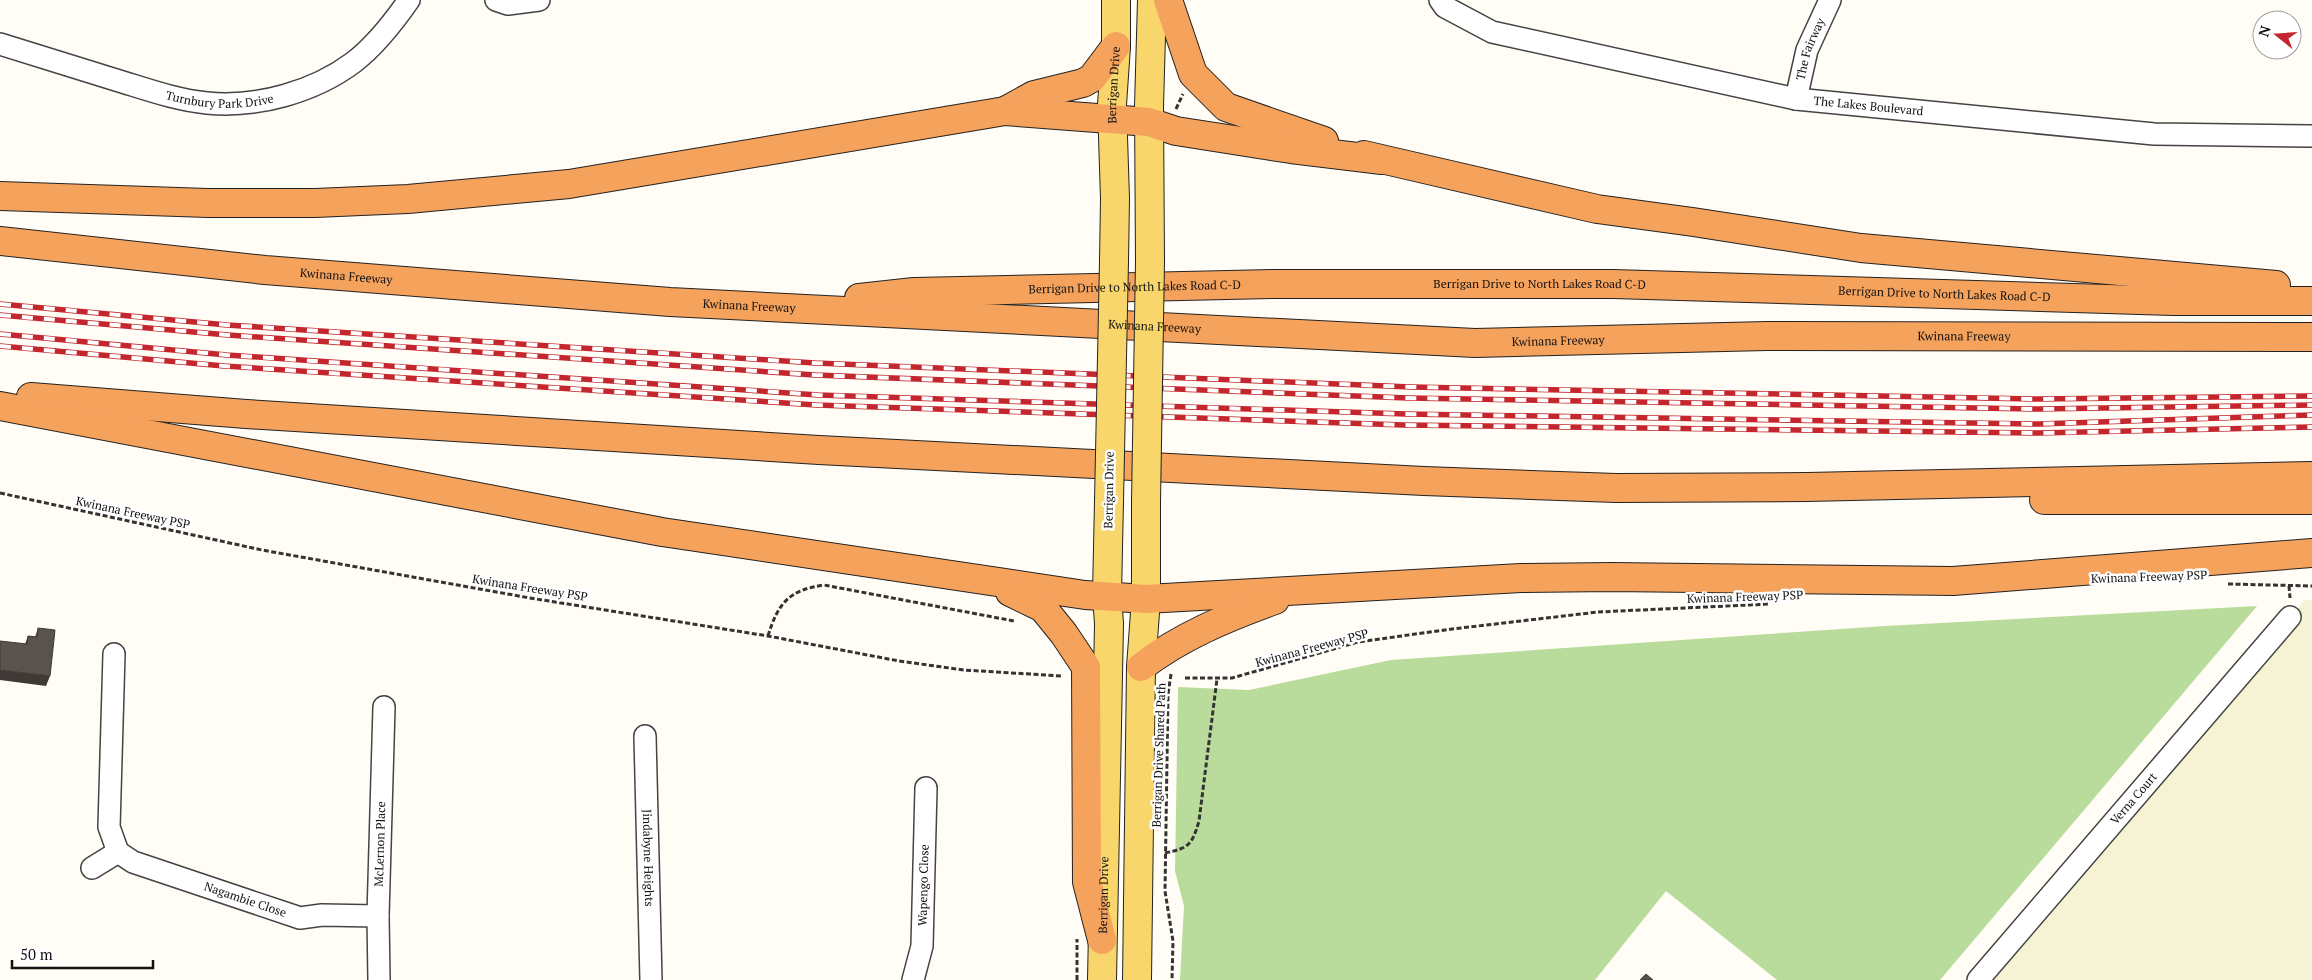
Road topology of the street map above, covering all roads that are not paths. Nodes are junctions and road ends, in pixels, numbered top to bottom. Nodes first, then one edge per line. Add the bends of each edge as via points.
1 (409, 0) edge
2 (496, 0) edge
3 (539, 0) edge
4 (1116, 0) edge
5 (1152, 0) edge
6 (1168, 0) edge
7 (1440, 0) edge
8 (1830, 0) edge
9 (0, 44) edge
10 (1116, 46) junction
11 (1796, 99) junction
12 (1005, 111) junction
13 (1113, 119) junction
14 (1149, 122) junction
15 (2312, 136) edge
16 (1382, 160) junction
17 (0, 196) edge
18 (0, 241) edge
19 (2312, 286) edge
20 (2312, 300) edge
21 (768, 307) junction
22 (2312, 337) edge
23 (0, 394) edge
24 (0, 406) edge
25 (2312, 476) edge
26 (1807, 487) junction
27 (2312, 500) edge
28 (2312, 553) edge
29 (986, 581) junction
30 (1300, 591) junction
31 (1107, 595) junction
32 (1146, 598) junction
33 (2290, 617) dead end
34 (114, 654) dead end
35 (1141, 666) junction
36 (384, 706) dead end
37 (645, 736) dead end
38 (926, 788) dead end
39 (118, 852) junction
40 (92, 868) dead end
41 (378, 916) junction
42 (1102, 940) junction
43 (379, 980) edge
44 (651, 980) edge
45 (913, 980) edge
46 (1102, 980) edge
47 (1137, 980) edge
48 (1978, 980) edge

1 - 9 street, Turnbury Park Drive via 387,30 354,62 283,96 245,103 207,103 163,95
2 - 3 street via 508,4
4 - 10 main road, Berrigan Drive
5 - 14 main road
6 - 16 highway via 1193,74 1226,107
7 - 11 street, The Lakes Boulevard via 1446,7 1492,32
8 - 11 street, The Fairway via 1807,50
10 - 12 highway via 1092,78 1034,95
10 - 13 main road, Berrigan Drive
11 - 15 street, The Lakes Boulevard via 2154,134
12 - 13 highway
12 - 17 highway via 569,184 408,199 315,203
13 - 14 highway
13 - 31 main road, Berrigan Drive, bridge via 1116,199
14 - 16 highway via 1176,132
14 - 32 main road, bridge
16 - 19 highway via 1597,209 1862,248 2280,286
18 - 21 highway, Kwinana Freeway via 265,270
20 - 21 highway, Berrigan Drive to North Lakes Road C-D via 2173,302 1613,284 1274,284 914,292
21 - 22 highway, Kwinana Freeway via 1475,343 1768,336
23 - 26 highway via 246,414 1026,461 1616,488
24 - 29 highway via 662,532
25 - 26 highway
26 - 27 highway via 1850,499
28 - 30 highway via 1953,581 1612,576
29 - 31 highway via 1085,595
29 - 42 highway via 1043,608 1086,667 1087,882
30 - 32 highway
30 - 35 highway via 1174,643
31 - 32 highway
31 - 42 main road, Berrigan Drive
32 - 35 main road
33 - 48 street, Verna Court
34 - 39 street via 109,827
35 - 47 main road
36 - 41 street, McLernon Place
37 - 44 street, Jindabyne Heights
38 - 45 street, Wapengo Close via 922,946
39 - 40 street
39 - 41 street, Nagambie Close via 133,862 300,918
41 - 43 street, McLernon Place
42 - 46 main road, Berrigan Drive

